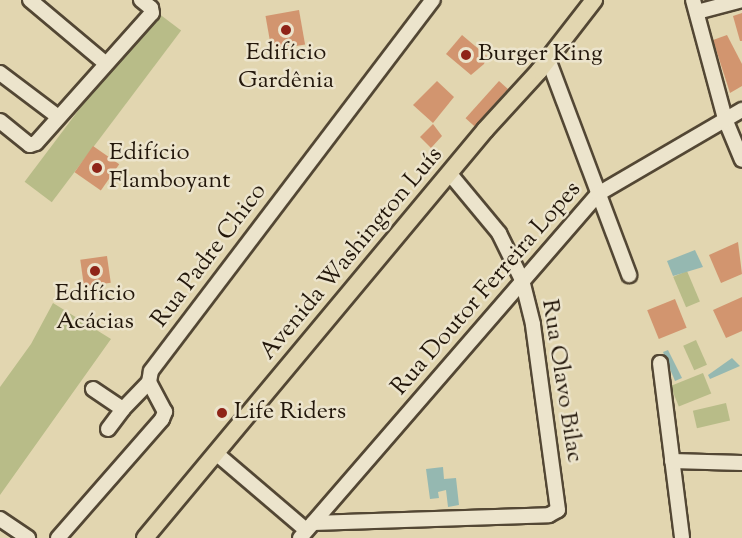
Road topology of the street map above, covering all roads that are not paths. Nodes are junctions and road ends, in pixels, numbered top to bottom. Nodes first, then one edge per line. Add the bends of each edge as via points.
1 (30, 0) edge
2 (433, 0) edge
3 (594, 0) edge
4 (603, 0) edge
5 (742, 0) edge
6 (146, 4) edge
7 (695, 6) edge
8 (105, 63) junction
9 (550, 63) junction
10 (0, 73) edge
11 (742, 110) edge
12 (57, 116) junction
13 (725, 119) junction
14 (0, 121) edge
15 (742, 160) edge
16 (453, 177) junction
17 (598, 194) junction
18 (629, 275) dead end
19 (522, 280) junction
20 (660, 363) dead end
21 (149, 382) junction
22 (93, 389) dead end
23 (123, 409) junction
24 (108, 429) dead end
25 (220, 457) junction
26 (672, 461) junction
27 (742, 462) edge
28 (0, 519) edge
29 (306, 530) edge
30 (28, 538) edge
31 (58, 538) edge
32 (145, 538) edge
33 (157, 538) edge
34 (682, 538) edge

1 - 8 street
2 - 21 street, Rua Padre Chico via 151,371
3 - 9 main road, Avenida Washington Luís
4 - 9 main road, Avenida Washington Luís
5 - 7 street
6 - 8 street via 152,14
7 - 13 street
8 - 12 street
9 - 16 main road, Avenida Washington Luís
9 - 17 street
10 - 12 street
11 - 13 street, Rua Doutor Ferreira Lopes
12 - 14 street via 32,145
13 - 15 street
13 - 17 street, Rua Doutor Ferreira Lopes
16 - 19 street, Rua Olavo Bilac via 499,233
16 - 25 main road, Avenida Washington Luís
17 - 18 street
17 - 19 street, Rua Doutor Ferreira Lopes
19 - 29 street, Rua Doutor Ferreira Lopes
19 - 29 street, Rua Olavo Bilac via 534,324 558,510 549,516
20 - 26 street
21 - 23 street, Rua Padre Chico
21 - 31 street via 163,404 162,419
22 - 23 street
23 - 24 street, Rua Padre Chico
25 - 29 street
25 - 32 main road, Avenida Washington Luís
25 - 33 main road, Avenida Washington Luís
26 - 27 street
26 - 34 street
28 - 30 street

